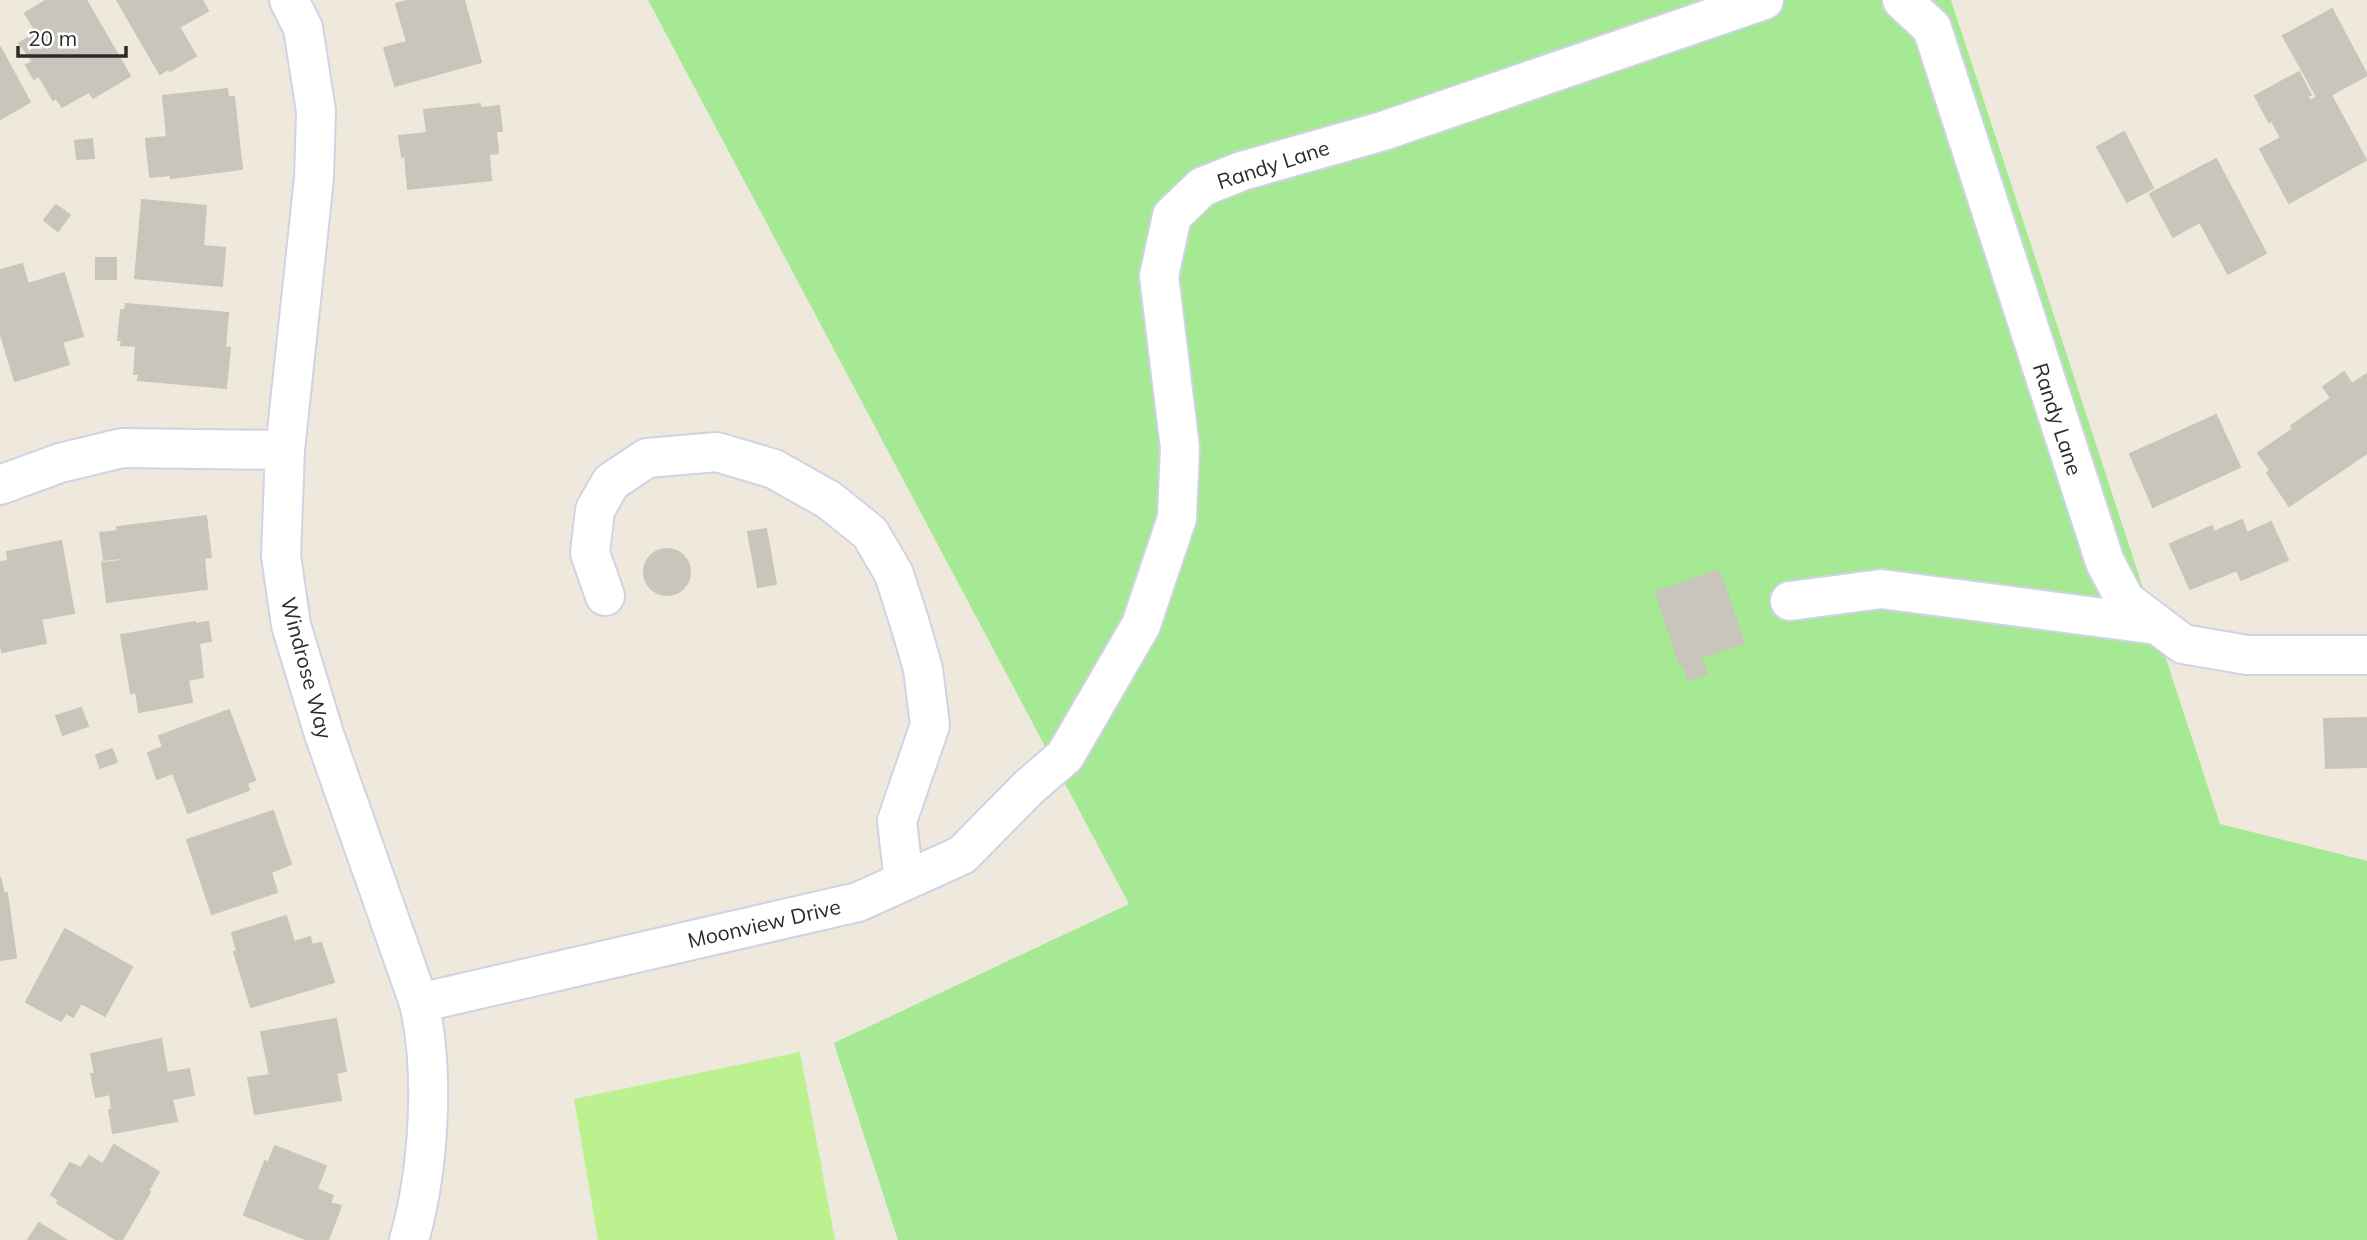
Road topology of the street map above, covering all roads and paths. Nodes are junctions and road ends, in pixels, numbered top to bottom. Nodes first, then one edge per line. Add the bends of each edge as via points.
1 (289, 0) edge
2 (1764, 0) edge
3 (1902, 0) edge
4 (285, 450) junction
5 (0, 485) edge
6 (605, 596) dead end
7 (1790, 601) dead end
8 (2159, 625) junction
9 (2367, 655) edge
10 (1065, 756) joint
11 (904, 881) junction
12 (419, 1003) junction
13 (409, 1240) edge

1 - 4 street, Windrose Way via 303,28 316,111 314,178
2 - 10 street, Randy Lane via 1383,131 1242,171 1202,187 1172,216 1159,276 1180,449 1177,518 1141,625
3 - 8 street, Randy Lane via 1932,28 2105,562 2125,600
4 - 5 street via 122,448 60,463
4 - 12 street, Windrose Way via 281,556 291,625 324,734
6 - 11 street via 590,552 595,510 611,482 647,458 717,452 774,469 829,499 870,533 894,574 911,624 930,725 897,821
7 - 8 street via 1881,589
8 - 9 street, Randy Lane via 2183,644 2247,655
10 - 11 street, Moonview Drive via 962,855
11 - 12 street, Moonview Drive via 858,902
12 - 13 street, Windrose Way via 424,1023 427,1128 422,1182

